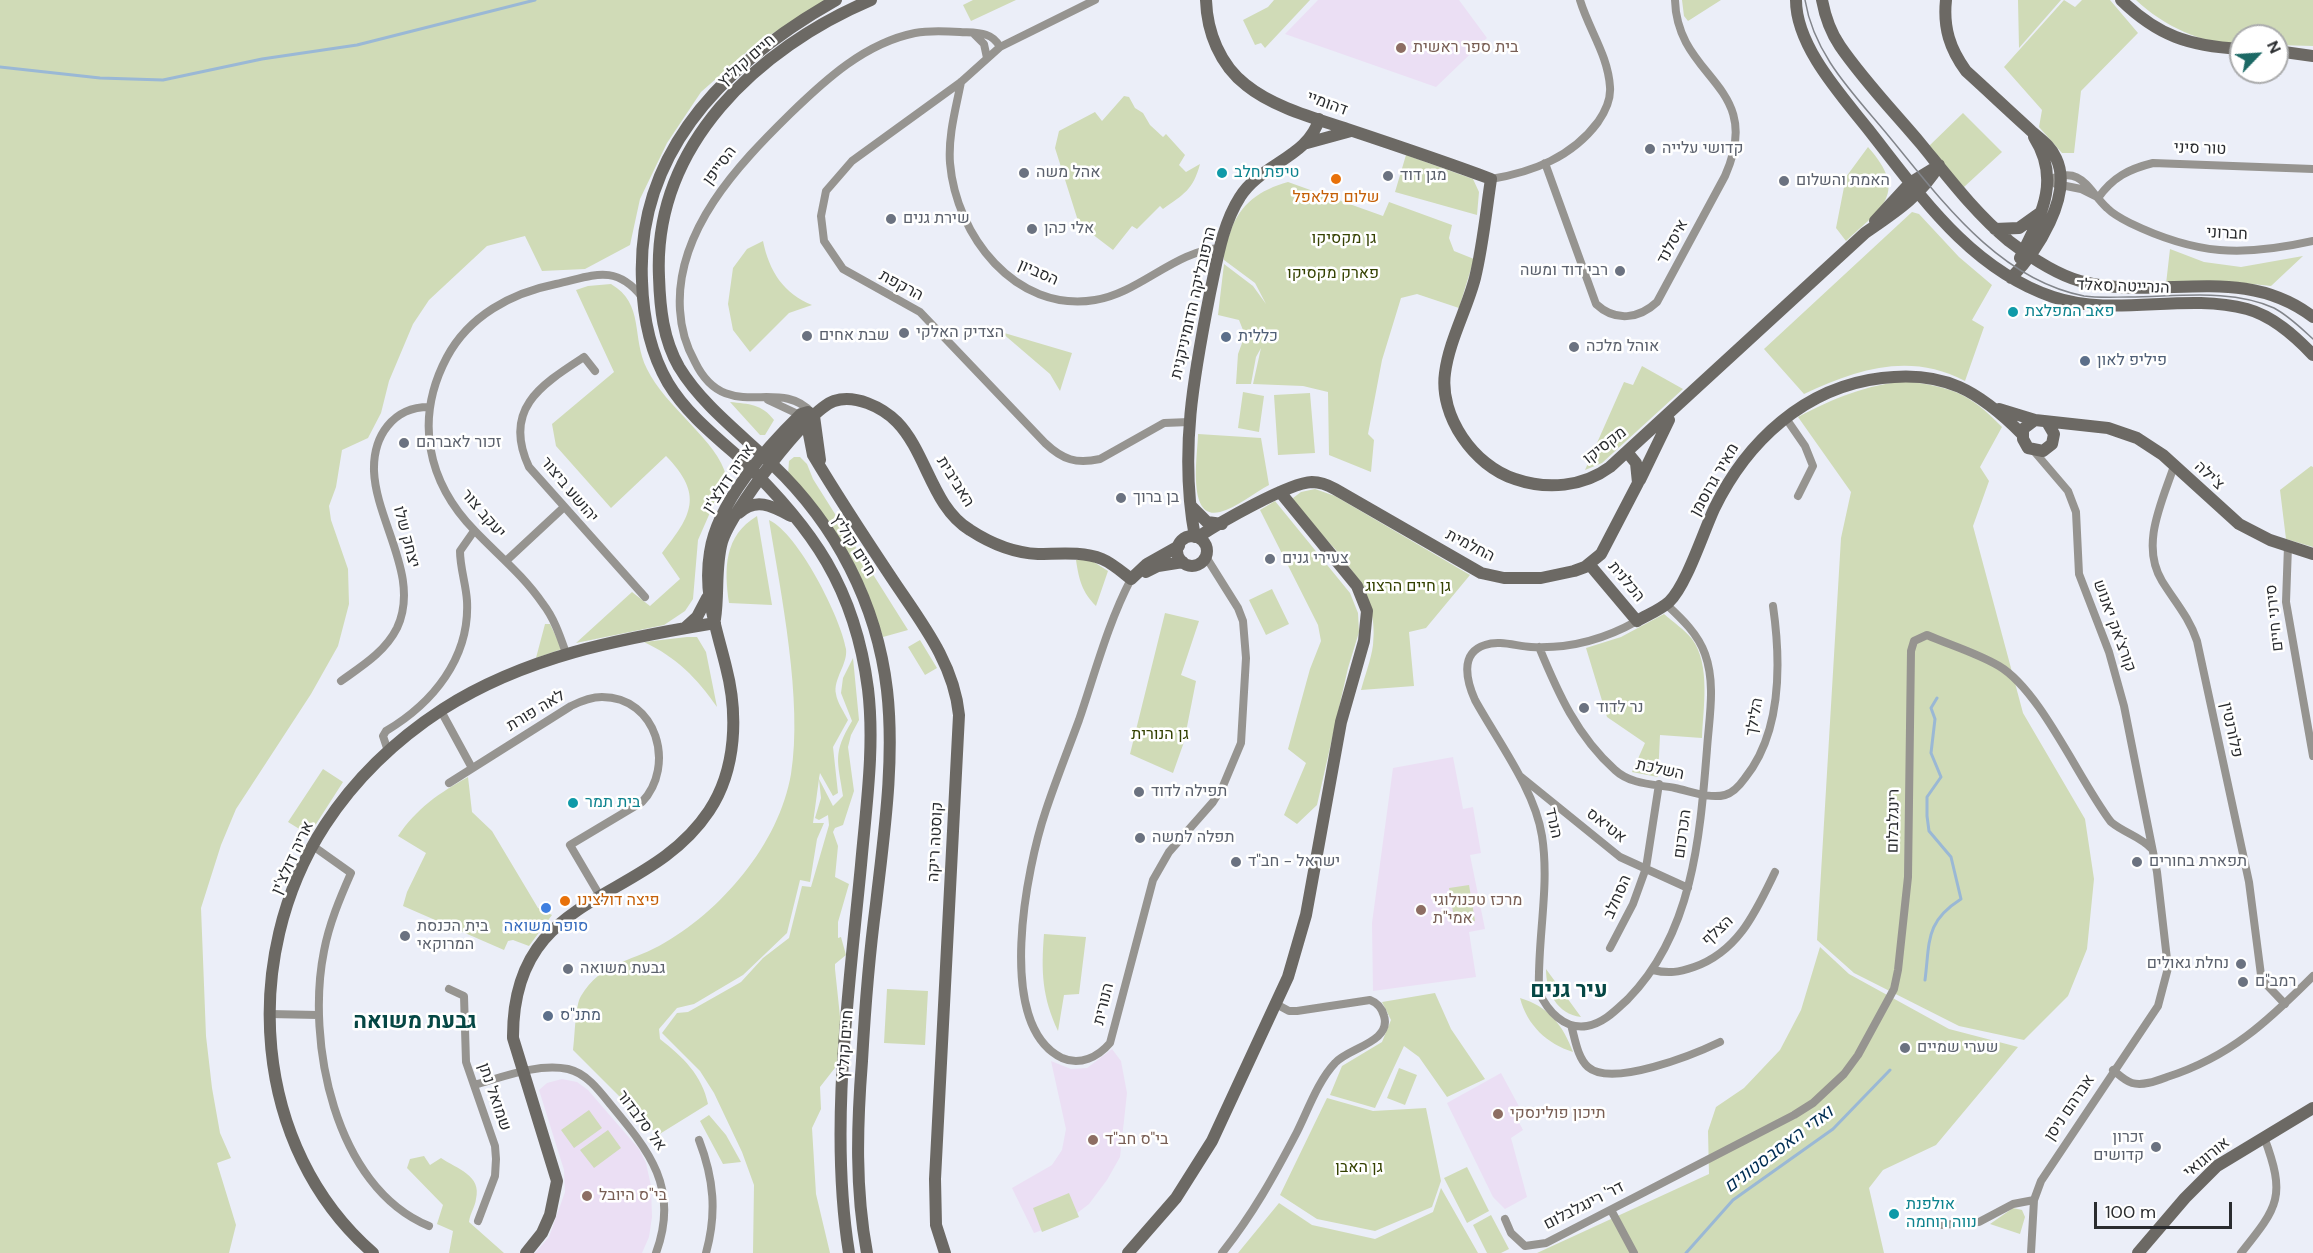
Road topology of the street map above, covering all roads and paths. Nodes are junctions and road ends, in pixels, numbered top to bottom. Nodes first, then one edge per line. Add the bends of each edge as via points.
1 (836, 0) edge
2 (871, 0) edge
3 (1095, 0) edge
4 (1206, 0) edge
5 (1580, 0) edge
6 (1675, 0) edge
7 (1796, 0) edge
8 (1822, 0) edge
9 (1946, 0) edge
10 (1952, 0) edge
11 (2122, 1) edge
12 (965, 32) junction
13 (1000, 47) junction
14 (2229, 47) edge
15 (2289, 52) edge
16 (2313, 54) edge
17 (987, 58) junction
18 (961, 82) junction
19 (1990, 91) junction
20 (1319, 119) junction
21 (1353, 131) junction
22 (1306, 143) junction
23 (1545, 163) junction
24 (1939, 165) junction
25 (2313, 169) edge
26 (1491, 179) junction
27 (2056, 180) junction
28 (1914, 188) junction
29 (2098, 198) junction
30 (2043, 211) junction
31 (1995, 229) junction
32 (2313, 241) edge
33 (1221, 248) junction
34 (2027, 254) junction
35 (2011, 278) junction
36 (642, 297) junction
37 (2313, 317) edge
38 (2313, 355) edge
39 (595, 371) dead end
40 (762, 398) junction
41 (1680, 404) junction
42 (1990, 405) junction
43 (429, 407) junction
44 (1785, 417) junction
45 (807, 419) junction
46 (2041, 421) junction
47 (1189, 422) junction
48 (2083, 426) junction
49 (2022, 434) junction
50 (2054, 439) junction
51 (784, 450) junction
52 (2033, 450) junction
53 (1627, 452) junction
54 (768, 460) junction
55 (818, 463) junction
56 (2174, 466) junction
57 (756, 474) junction
58 (1638, 483) junction
59 (1280, 492) junction
60 (1798, 496) dead end
61 (1190, 505) junction
62 (563, 508) junction
63 (797, 519) junction
64 (732, 521) junction
65 (1226, 522) junction
66 (474, 531) junction
67 (1180, 543) junction
68 (1201, 544) junction
69 (2288, 546) junction
70 (2313, 554) edge
71 (506, 561) junction
72 (1183, 562) junction
73 (1589, 564) junction
74 (1131, 579) junction
75 (645, 597) dead end
76 (707, 598) junction
77 (1667, 605) junction
78 (1773, 606) dead end
79 (1637, 621) junction
80 (715, 623) junction
81 (685, 628) junction
82 (1539, 647) junction
83 (566, 653) junction
84 (341, 681) dead end
85 (441, 711) junction
86 (388, 751) junction
87 (2313, 756) edge
88 (472, 768) junction
89 (1515, 771) junction
90 (449, 783) dead end
91 (1659, 784) junction
92 (1703, 795) junction
93 (2147, 824) junction
94 (2131, 834) junction
95 (313, 846) junction
96 (2152, 849) junction
97 (1646, 868) junction
98 (1775, 872) dead end
99 (1688, 888) junction
100 (600, 896) junction
101 (1610, 948) dead end
102 (1653, 970) junction
103 (2313, 976) edge
104 (449, 989) dead end
105 (1276, 1004) junction
106 (2285, 1004) junction
107 (269, 1014) junction
108 (318, 1016) junction
109 (1571, 1025) junction
110 (1720, 1042) dead end
111 (2113, 1070) junction
112 (522, 1071) junction
113 (474, 1085) junction
114 (2313, 1108) edge
115 (2264, 1137) junction
116 (699, 1140) dead end
117 (1655, 1188) joint
118 (2034, 1200) junction
119 (1611, 1210) junction
120 (1505, 1218) dead end
121 (478, 1221) dead end
122 (1940, 1225) dead end
123 (429, 1226) dead end
124 (373, 1253) edge
125 (525, 1253) edge
126 (656, 1253) edge
127 (706, 1253) edge
128 (849, 1253) edge
129 (867, 1253) edge
130 (945, 1253) edge
131 (1128, 1253) edge
132 (1222, 1253) edge
133 (1635, 1253) edge
134 (2031, 1253) edge
135 (2138, 1253) edge
136 (2241, 1253) edge

1 - 36 street, חיים קוליץ via 747,59 703,105 677,142 648,215
2 - 54 street, חיים קוליץ via 799,39 736,90 689,150 662,218 658,240 660,298 663,324 674,357 699,393
3 - 13 street
4 - 20 street, דהומיי via 1215,42 1239,79 1257,93
5 - 23 street via 1601,48 1610,89 1608,101 1582,142
6 - 23 street, איסלנד via 1677,25 1684,40 1725,95 1735,116 1738,135 1725,176 1658,302 1648,311 1618,317 1608,315 1596,304
7 - 28 street, הנרייטה סאלד via 1799,21 1823,70
8 - 24 street, הנרייטה סאלד via 1840,46
9 - 19 street via 1945,23 1953,50 1966,71
10 - 19 street via 1956,42
11 - 14 street via 2145,22 2174,38
12 - 13 street, הסייפן via 986,34
12 - 17 street via 981,39
12 - 40 street, הסייפן via 915,33 846,64 757,146 729,179 702,221 689,252 679,297 686,341 699,371 719,392
13 - 17 street, הרקפת
15 - 16 street
17 - 18 street, הרקפת
18 - 33 street, הסביון via 950,147 952,180 966,220 983,250 1009,278 1026,288 1062,299 1095,300 1140,283 1199,251
18 - 47 street, הרקפת via 852,161 833,181 821,216 829,252 851,276 920,312 1045,443 1065,459 1100,459 1164,423
19 - 27 street via 2030,130
20 - 21 street, דהומיי
20 - 22 street, הרפובליקה הדומיניקנית
21 - 22 street, הרפובליקה הדומיניקנית
21 - 26 street, דהומיי
22 - 33 street, הרפובליקה הדומיניקנית via 1247,187 1236,203
23 - 26 street
24 - 28 street, מקסיקו
24 - 31 street, הנרייטה סאלד
25 - 29 street, טור סיני via 2154,163 2122,174
26 - 53 street, מקסיקו via 1479,263 1445,373 1445,394 1458,431 1492,468 1523,482 1579,483 1600,474
27 - 29 street, חברוני
27 - 30 street
27 - 34 street via 2050,222
28 - 35 street, הנרייטה סאלד via 1973,252
28 - 41 street, מקסיקו
29 - 32 street, חברוני via 2118,216 2193,246 2228,253
30 - 31 street via 2019,228
30 - 34 street
31 - 34 street, הנרייטה סאלד
33 - 47 street, הרפובליקה הדומיניקנית via 1192,383
34 - 35 street
34 - 37 street, הנרייטה סאלד via 2065,276 2095,284 2252,288 2291,302
35 - 38 street, הנרייטה סאלד via 2052,297 2081,304 2247,309 2277,322
36 - 43 street, יעקב צור via 627,280 611,275 539,287 501,304 482,316 452,349
36 - 57 street, חיים קוליץ via 653,350 668,382 692,414
39 - 62 street, יהושע ביצור via 584,357 556,375 526,405 519,427 520,443 529,466
40 - 45 street, הסייפן
40 - 45 street, הסייפן via 798,402 808,409
41 - 53 street, מקסיקו
41 - 58 street, החלמית via 1658,437
42 - 44 street, מאיר גרוסמן via 1951,381 1915,375 1862,381 1823,395
42 - 46 street, מאיר גרוסמן
42 - 49 street, מאיר גרוסמן
43 - 66 street, יעקב צור via 428,437 436,471 453,505
43 - 84 street, יצחק שלו via 409,409 389,422 374,471 401,578 398,627 374,657
44 - 60 street via 1813,466
44 - 77 street, מאיר גרוסמן via 1740,465
45 - 51 street, אריה דולצ'ין
45 - 54 street, אריה דולצ'ין
45 - 55 street, קוסטה ריקה via 809,446
45 - 74 street, האביבית via 839,400 872,405 896,420 944,502 967,528 1000,546 1023,552 1095,556
46 - 48 street, צ'ילה
46 - 49 street via 2026,425
46 - 50 street via 2053,429
47 - 61 street, הרפובליקה הדומיניקנית
48 - 50 street
48 - 56 street, צ'ילה via 2108,428 2137,438
49 - 52 street via 2025,444
50 - 52 street via 2043,451
51 - 54 street, אריה דולצ'ין
51 - 55 street via 801,448
52 - 93 street, קורצ'אק יאנוש via 2068,491 2076,512 2079,574 2117,679
53 - 58 street via 1636,464
54 - 57 street, אריה דולצ'ין
54 - 129 street, חיים קוליץ via 814,513 853,573 876,629 886,682 889,740 884,834 868,964 857,1138 859,1202
55 - 130 street, קוסטה ריקה via 936,646 957,697 935,1179 936,1225
56 - 69 street, צ'ילה via 2239,524
56 - 106 street, פלורנטין via 2154,529 2153,558 2161,579 2187,614 2197,641 2249,882 2261,975
57 - 63 street, חיים קוליץ
57 - 64 street, אריה דולצ'ין
57 - 76 street, אריה דולצ'ין via 726,509 713,538
58 - 73 street, החלמית via 1609,542
59 - 65 street, החלמית
59 - 73 street, החלמית via 1310,482 1327,485 1469,567 1492,576 1540,578 1574,572
59 - 105 street via 1352,578 1365,603 1367,622 1341,722 1306,915
61 - 65 street via 1207,522
61 - 67 street, הרפובליקה הדומיניקנית
61 - 68 street, הרפובליקה הדומיניקנית
62 - 71 street
62 - 75 street, יהושע ביצור
63 - 64 street via 773,507 755,504 747,506
63 - 128 street, חיים קוליץ via 832,569 848,603 863,653 871,713 869,784 851,962 840,1138 842,1204
64 - 80 street, אריה דולצ'ין via 722,541
65 - 68 street, החלמית
66 - 71 street, יעקב צור
66 - 86 street via 460,551 467,608 460,646 446,678 429,699 386,731 383,736
67 - 68 street
67 - 72 street via 1178,555
67 - 74 street
68 - 72 street via 1196,565
68 - 74 street, הנורית via 1210,568 1243,621 1246,658 1241,743 1218,794 1168,852 1153,880 1110,1043 1094,1057 1076,1062 1049,1050 1030,1021 1021,965 1024,921 1045,811
69 - 70 street, צ'ילה
69 - 87 street, סירני חיים via 2286,602
71 - 83 street, יעקב צור via 544,605
72 - 74 street via 1158,566
73 - 79 street, הכלנית
76 - 80 street, אריה דולצ'ין
76 - 81 street via 697,617
77 - 79 street, הנרד
77 - 92 street, הכרכום via 1695,635 1710,671
78 - 92 street, הלילך via 1778,665 1767,743 1753,768 1731,792
79 - 82 street, הנרד via 1604,637
80 - 81 street, אריה דולצ'ין
80 - 100 street, אריה דולצ'ין via 731,691 733,718 731,755 724,782 708,813 683,841 648,868
81 - 83 street, אריה דולצ'ין
82 - 89 street, הנרד via 1484,645 1473,653 1466,670 1475,700
82 - 91 street, השלכת via 1574,724 1594,749 1624,778
83 - 85 street, אריה דולצ'ין via 501,677
85 - 86 street, אריה דולצ'ין
85 - 88 street
86 - 95 street, אריה דולצ'ין via 343,801
88 - 90 street, לאה פורת
88 - 100 street, לאה פורת via 587,699 616,699 643,716 658,739 660,753 656,782 650,793 642,802 570,844
89 - 97 street, אטיאס via 1620,857
89 - 109 street, הנרד via 1542,835 1539,992 1548,1008
91 - 92 street, השלכת
91 - 97 street, הסחלב
92 - 99 street, הכרכום
93 - 94 street
93 - 96 street, קורצ'אק יאנוש
94 - 96 street
94 - 117 street, רינגלבלום via 2122,831 2101,809 2037,705 2008,672 1927,635 1914,641 1908,878 1898,969 1889,1000 1858,1055 1813,1103
95 - 107 street, אריה דולצ'ין via 291,897 277,944
95 - 108 street via 351,873 324,950
96 - 111 street, קורצ'אק יאנוש via 2168,968 2158,1006
97 - 99 street, אטיאס
97 - 101 street, הסחלב via 1634,904
98 - 102 street, הצלף via 1744,930 1731,945 1687,969 1667,974
99 - 102 street, הכרכום
100 - 112 street, אריה דולצ'ין via 556,925 529,964 513,1018 513,1038
102 - 109 street, הכרכום via 1606,1018 1591,1025
103 - 106 street, אברהם ניסן
104 - 113 street, שמואל נתן via 464,996 463,1047
105 - 131 street via 1212,1141 1176,1198
105 - 132 street via 1298,1011 1370,1000 1377,1003 1386,1021 1377,1038 1334,1063 1265,1194
106 - 111 street, אברהם ניסן via 2253,1034 2181,1073 2140,1084 2129,1083
107 - 108 street
107 - 124 street, אריה דולצ'ין via 276,1080 300,1157 332,1210
108 - 123 street via 328,1085 348,1141 384,1197
109 - 110 street via 1584,1062 1600,1073 1654,1066
111 - 118 street, אברהם ניסן via 2048,1167
112 - 113 street, אל סלבדור
112 - 125 street, אריה דולצ'ין via 557,1181 542,1233
112 - 126 street, אל סלבדור via 549,1068 577,1072 598,1089 643,1143 656,1167 662,1196 661,1239
113 - 121 street, שמואל נתן via 496,1159 492,1186
114 - 115 street, אורוגואי
115 - 135 street, אורוגואי via 2209,1173
115 - 136 street via 2278,1186 2272,1212
116 - 127 street via 709,1168 714,1201
117 - 119 street, דר' רינגלבלום
118 - 122 street via 2013,1204 1978,1222
118 - 134 street, אברהם ניסן
119 - 120 street, דר' רינגלבלום via 1534,1247 1518,1241
119 - 133 street

